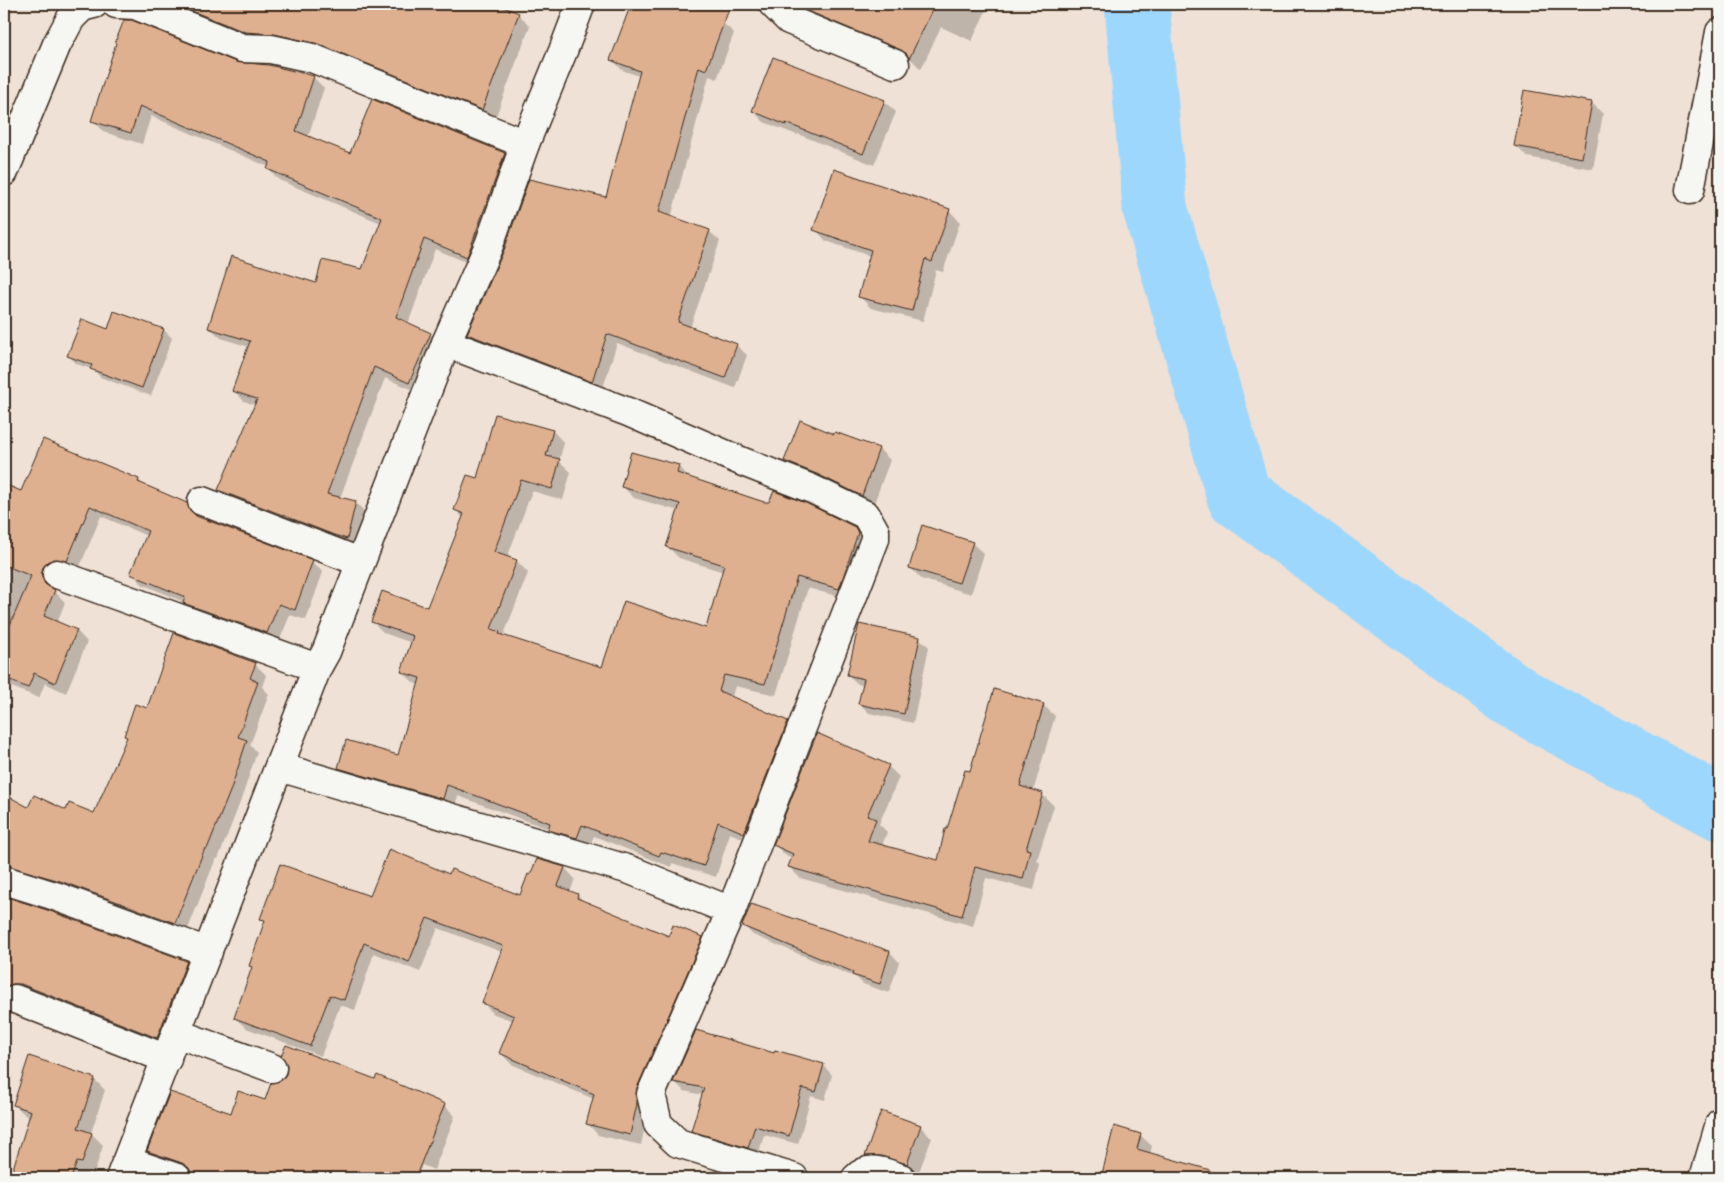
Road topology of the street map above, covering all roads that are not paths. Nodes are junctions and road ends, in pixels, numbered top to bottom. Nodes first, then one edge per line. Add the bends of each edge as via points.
1 (116, 4) edge
2 (581, 4) edge
3 (773, 4) edge
4 (88, 6) edge
5 (1720, 32) edge
6 (895, 64) dead end
7 (525, 144) junction
8 (4, 172) edge
9 (1690, 190) dead end
10 (446, 343) junction
11 (202, 501) dead end
12 (360, 562) junction
13 (57, 574) dead end
14 (317, 668) junction
15 (279, 767) junction
16 (4, 880) edge
17 (731, 911) junction
18 (208, 952) junction
19 (15, 999) dead end
20 (176, 1033) junction
21 (167, 1059) junction
22 (272, 1068) dead end
23 (1720, 1123) edge
24 (124, 1170) edge
25 (177, 1178) edge
26 (794, 1178) edge
27 (856, 1178) edge
28 (901, 1178) edge
29 (1704, 1178) edge

1 - 7 street via 135,5 242,48 271,48 312,58
2 - 7 street
3 - 6 street via 789,20
4 - 8 street via 72,18 57,44
5 - 9 street
7 - 10 street via 489,245
10 - 12 street
10 - 17 street via 628,412 812,489 866,515 875,531 875,539
11 - 12 street
12 - 14 street
13 - 14 street
14 - 15 street
15 - 17 street via 630,870
15 - 18 street
16 - 18 street
17 - 26 street via 651,1094 658,1124 678,1143
18 - 20 street
19 - 21 street
20 - 21 street
20 - 22 street
21 - 24 street
23 - 29 street
24 - 25 street
27 - 28 street via 862,1171 869,1170

